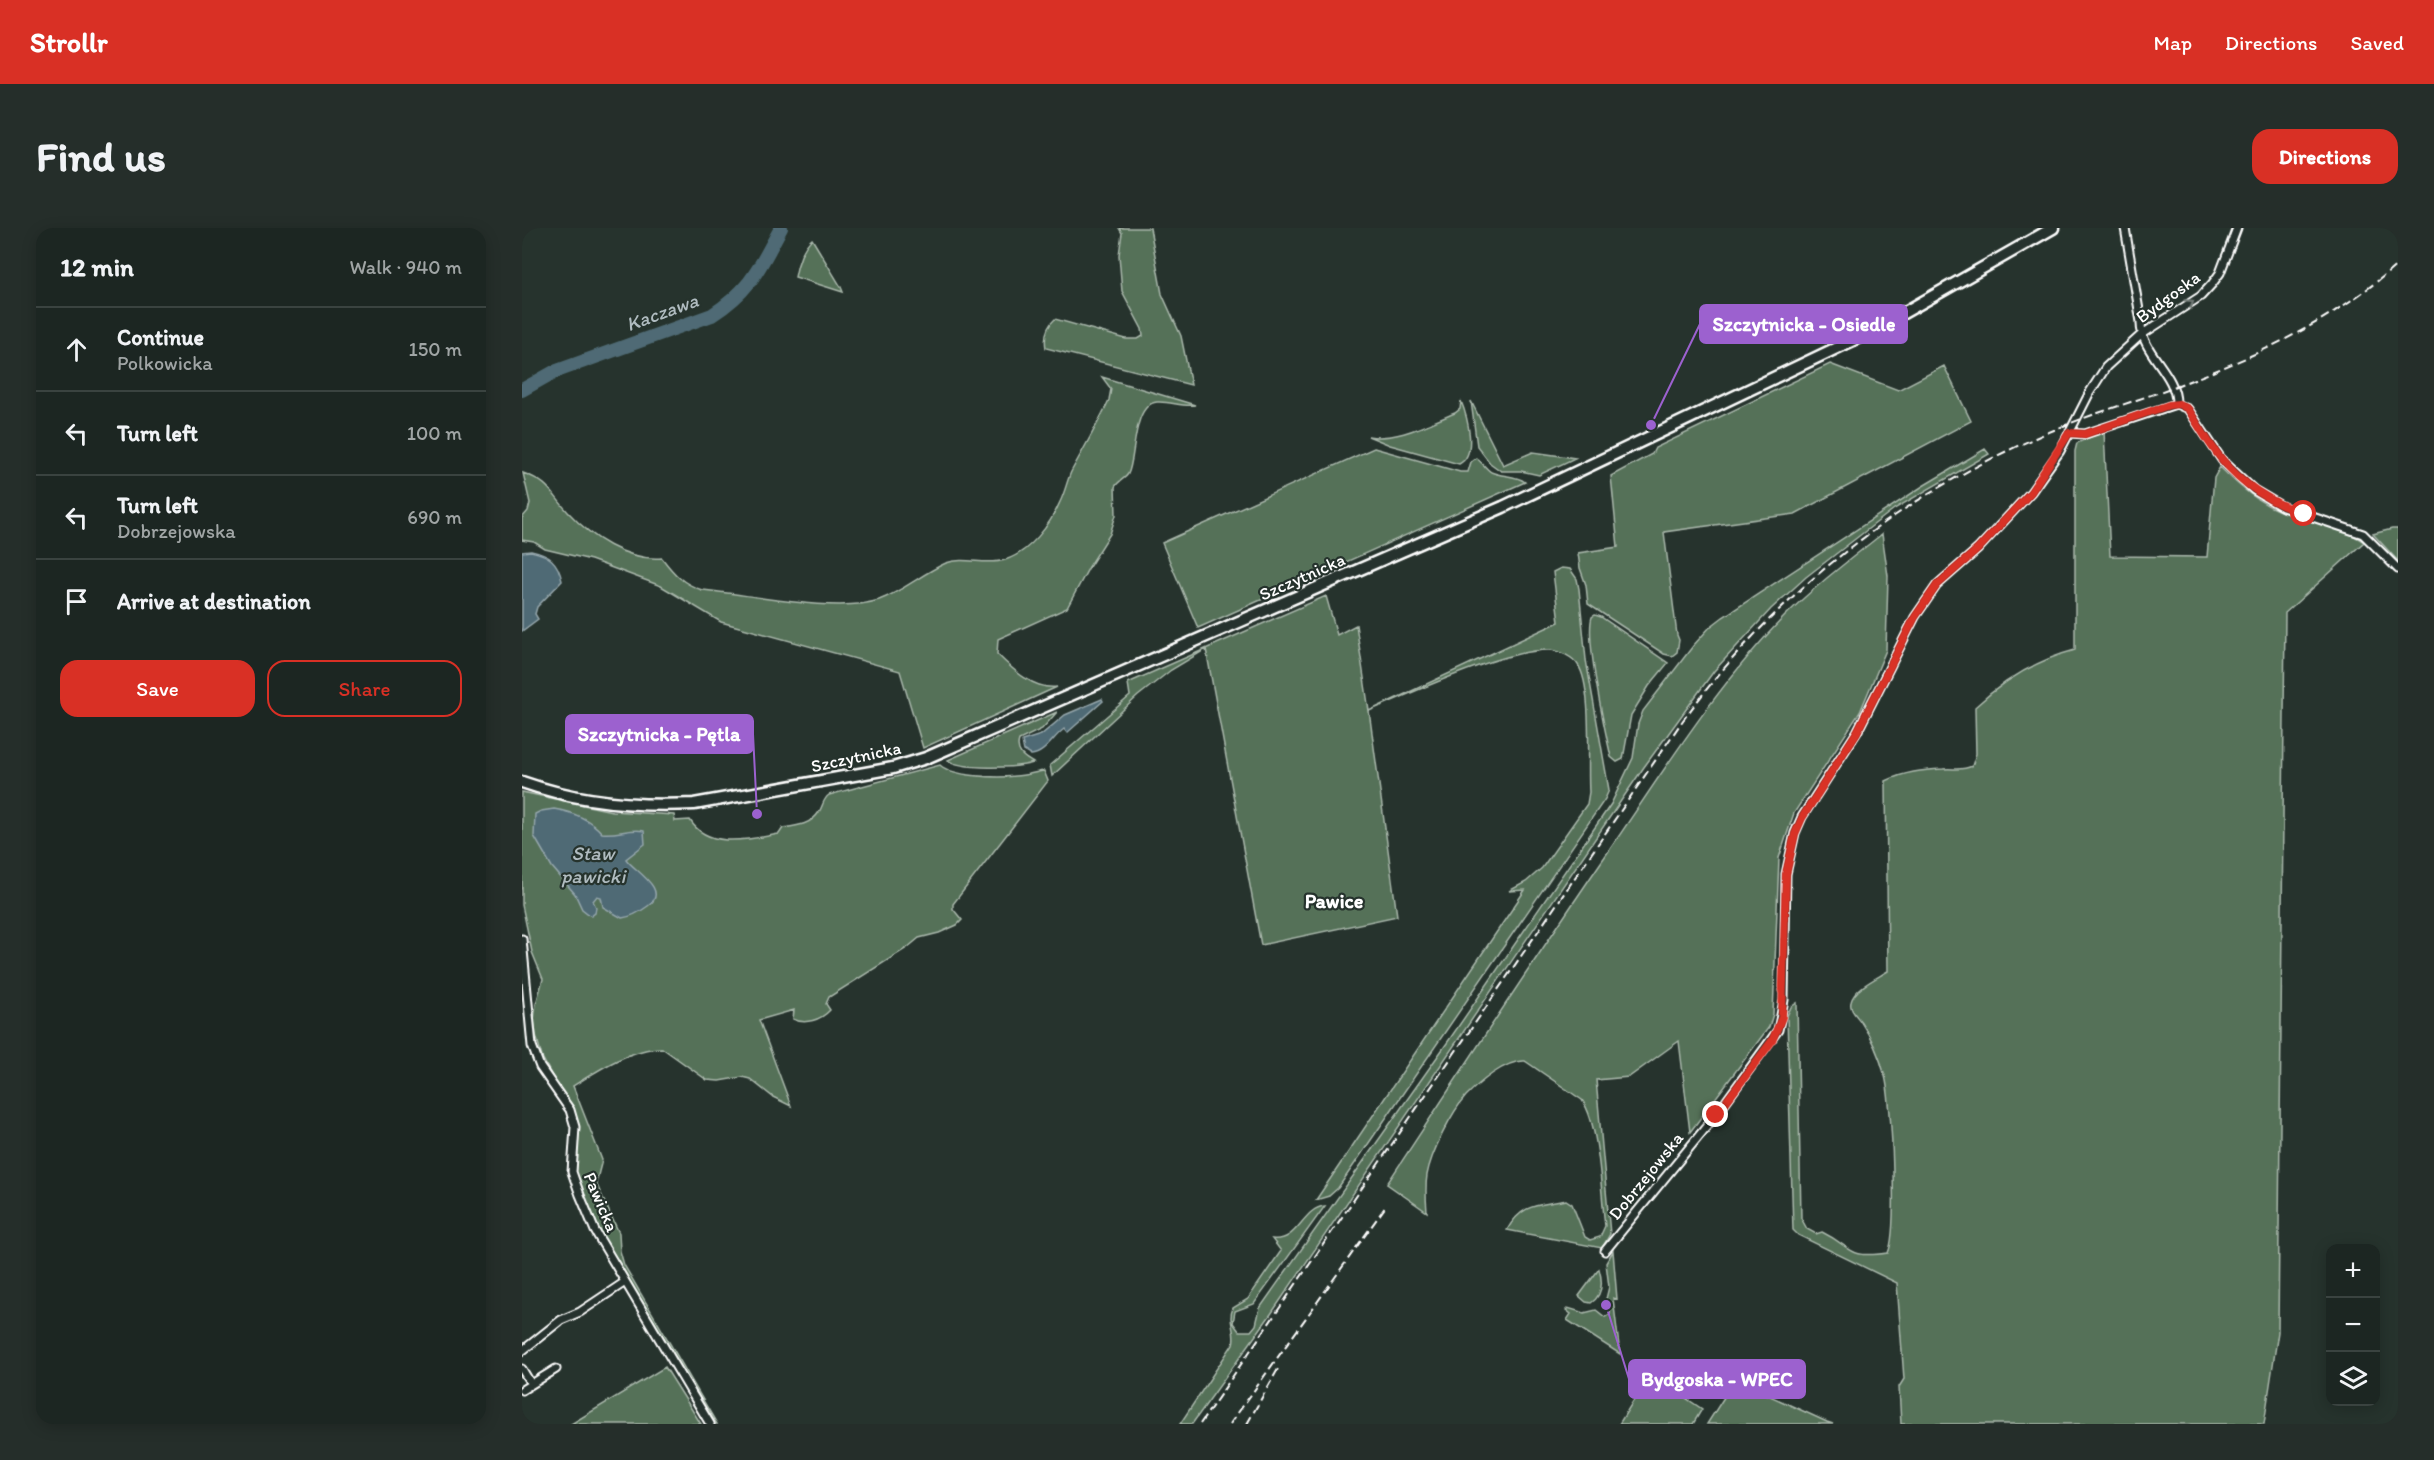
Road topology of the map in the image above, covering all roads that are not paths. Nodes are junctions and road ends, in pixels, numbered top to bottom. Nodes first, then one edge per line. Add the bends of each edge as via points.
1 (2053, 228) edge
2 (2125, 228) edge
3 (2237, 228) edge
4 (2141, 335) junction
5 (2098, 377) joint
6 (2176, 404) junction
7 (2069, 433) junction
8 (2398, 569) edge
9 (522, 782) edge
10 (522, 939) edge
11 (1605, 1251) dead end
12 (625, 1282) junction
13 (522, 1351) edge
14 (522, 1368) edge
15 (555, 1369) dead end
16 (531, 1384) junction
17 (522, 1390) edge
18 (710, 1424) edge

1 - 9 street, Szczytnicka via 1868,333 1503,507 926,758 893,768 665,806 564,793
2 - 4 street
4 -> 3 street, Bydgoska via 2201,296 2212,284
4 - 5 street, Bydgoska
4 - 6 street via 2173,388
5 - 7 street, Dobrzejowska
6 - 7 street via 2085,434
6 - 8 street via 2188,409 2222,460 2254,490 2283,507 2364,534
7 - 11 street, Dobrzejowska via 2031,492 1978,549 1937,585 1915,617 1857,732 1795,834 1786,874 1784,1000 1778,1030 1716,1115
10 - 12 street, Pawicka via 532,1046 540,1067 570,1110 575,1127 572,1172 595,1231
12 - 13 street via 561,1320
12 - 18 street, Pawicka
14 - 16 street
15 - 16 street
16 - 17 street

